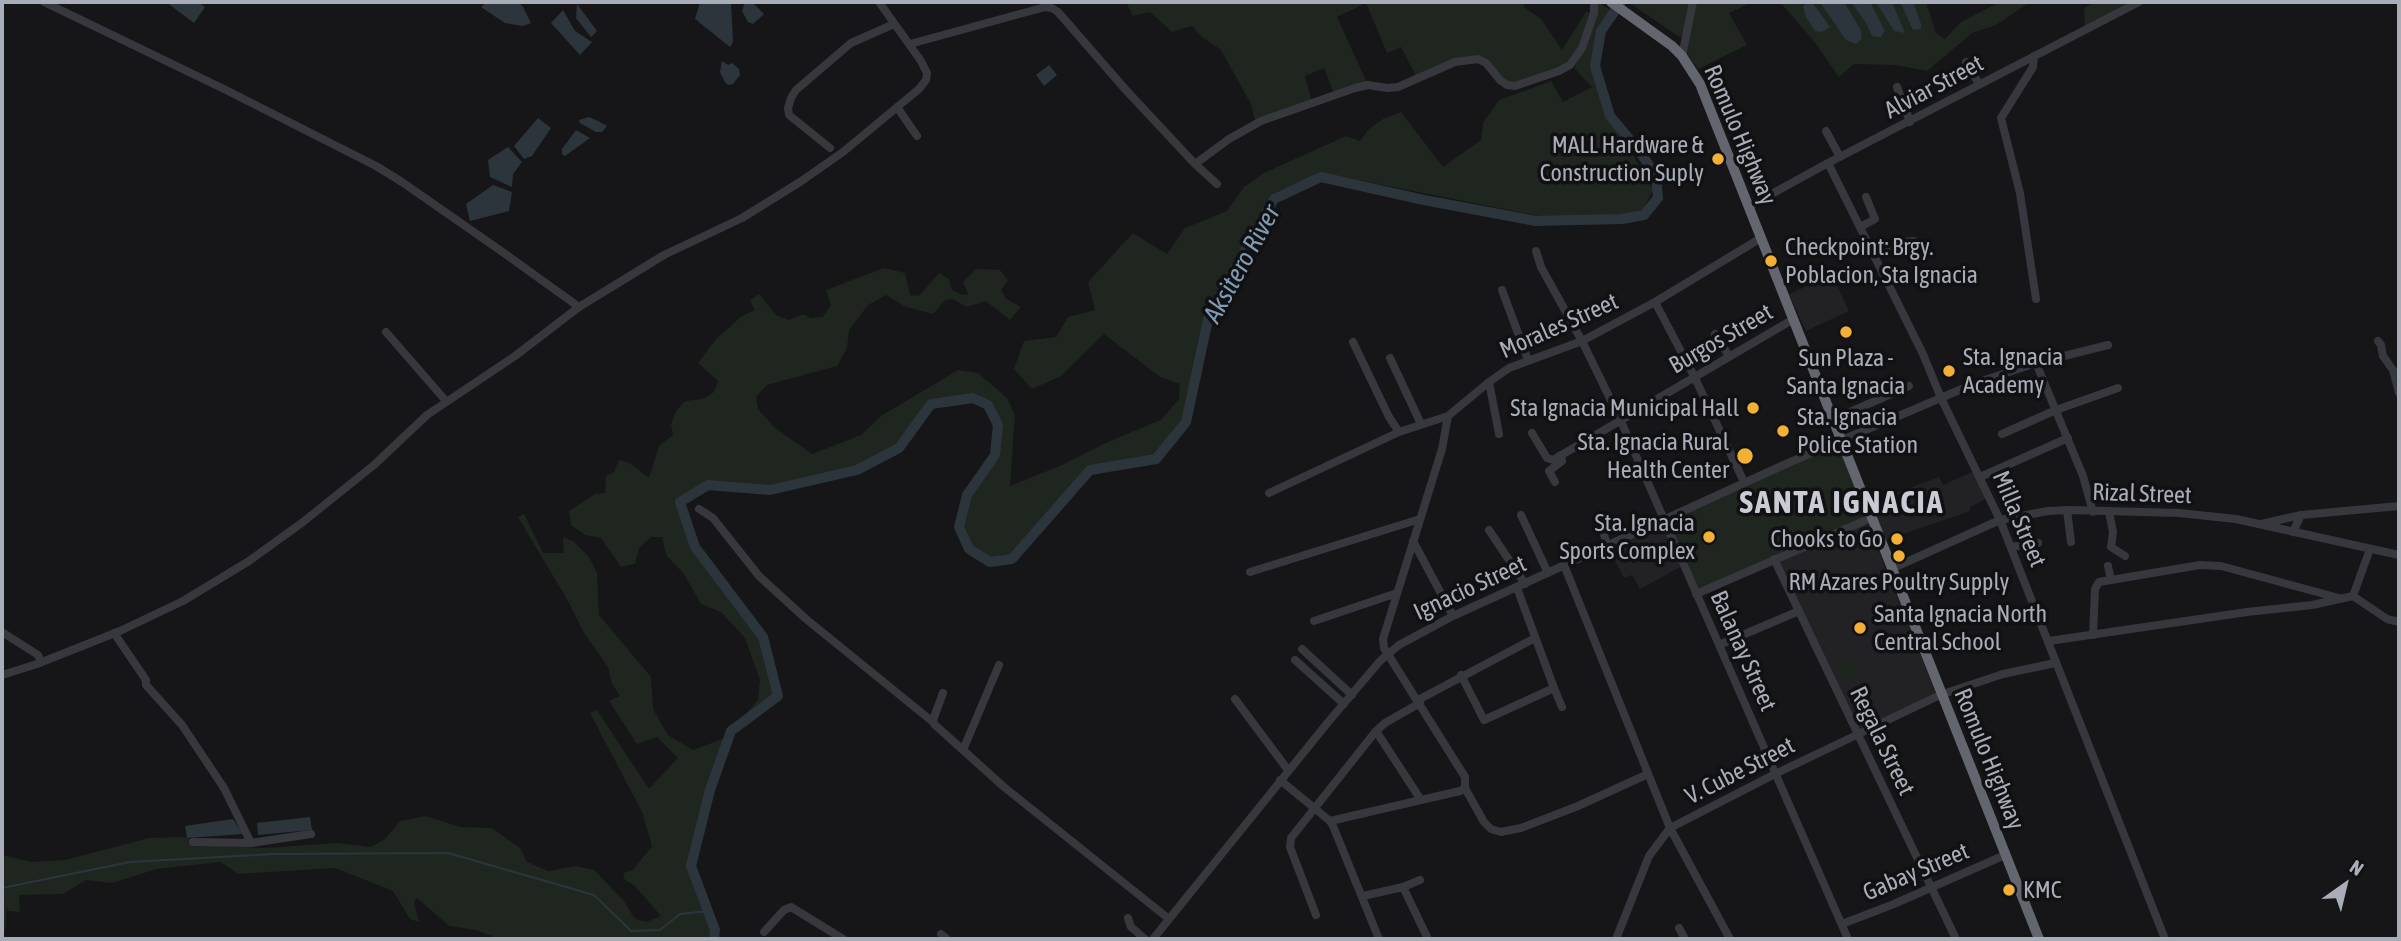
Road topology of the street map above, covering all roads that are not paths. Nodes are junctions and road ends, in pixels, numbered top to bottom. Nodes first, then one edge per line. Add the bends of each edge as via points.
1 (44, 2) edge
2 (879, 2) edge
3 (1594, 2) edge
4 (1611, 2) edge
5 (1693, 2) edge
6 (2139, 2) edge
7 (894, 24) junction
8 (910, 44) junction
9 (1682, 56) junction
10 (2034, 56) junction
11 (1966, 62) dead end
12 (1979, 84) junction
13 (1897, 87) dead end
14 (897, 107) junction
15 (1910, 122) junction
16 (1826, 131) dead end
17 (918, 136) dead end
18 (830, 148) dead end
19 (1840, 157) junction
20 (1828, 163) junction
21 (1195, 164) junction
22 (1217, 184) dead end
23 (1866, 197) dead end
24 (1748, 207) junction
25 (1860, 227) junction
26 (1761, 238) junction
27 (1914, 241) dead end
28 (1536, 251) dead end
29 (1874, 254) junction
30 (1502, 290) dead end
31 (2036, 299) dead end
32 (1655, 302) junction
33 (579, 307) junction
34 (1792, 320) junction
35 (386, 332) dead end
36 (1716, 334) dead end
37 (1582, 341) junction
38 (2378, 341) dead end
39 (1353, 342) dead end
40 (2108, 345) dead end
41 (1729, 356) junction
42 (1390, 358) dead end
43 (1528, 360) junction
44 (2036, 363) junction
45 (1694, 376) junction
46 (1489, 382) junction
47 (1909, 386) dead end
48 (2118, 388) dead end
49 (2399, 393) edge
50 (1941, 398) junction
51 (446, 401) junction
52 (2056, 410) junction
53 (1448, 416) junction
54 (1620, 419) junction
55 (1832, 420) junction
56 (1421, 424) junction
57 (1399, 432) junction
58 (1532, 433) dead end
59 (2002, 434) dead end
60 (1499, 435) dead end
61 (2068, 438) junction
62 (1840, 440) junction
63 (1561, 455) junction
64 (1980, 477) junction
65 (1555, 482) dead end
66 (1744, 482) junction
67 (1269, 493) dead end
68 (2399, 506) edge
69 (699, 509) dead end
70 (2067, 510) junction
71 (2092, 512) junction
72 (2109, 512) junction
73 (2301, 514) junction
74 (1521, 515) dead end
75 (1663, 518) junction
76 (1871, 518) junction
77 (1420, 519) junction
78 (2000, 520) junction
79 (1601, 524) dead end
80 (2258, 524) junction
81 (1489, 530) dead end
82 (2293, 532) junction
83 (1413, 541) junction
84 (2038, 542) dead end
85 (2071, 542) dead end
86 (1607, 545) junction
87 (2011, 547) junction
88 (2370, 549) junction
89 (2399, 555) edge
90 (2125, 556) dead end
91 (1774, 559) junction
92 (1564, 565) junction
93 (2108, 566) dead end
94 (1891, 569) junction
95 (1250, 572) dead end
96 (1548, 573) junction
97 (2111, 580) junction
98 (1521, 586) junction
99 (1397, 593) junction
100 (1696, 594) junction
101 (2353, 596) junction
102 (2342, 598) junction
103 (1799, 611) junction
104 (1453, 616) junction
105 (1314, 621) dead end
106 (2399, 622) edge
107 (2, 632) edge
108 (114, 633) junction
109 (2093, 635) junction
110 (1535, 638) junction
111 (2049, 641) junction
112 (1719, 645) junction
113 (1302, 649) dead end
114 (1387, 654) junction
115 (1295, 660) dead end
116 (41, 662) junction
117 (2055, 663) junction
118 (999, 665) dead end
119 (2, 675) edge
120 (1461, 675) junction
121 (1554, 688) junction
122 (943, 693) dead end
123 (1352, 695) junction
124 (1940, 695) junction
125 (1235, 699) dead end
126 (1419, 701) junction
127 (1344, 704) junction
128 (1562, 707) dead end
129 (933, 722) junction
130 (1376, 731) junction
131 (1857, 735) junction
132 (963, 750) junction
133 (1288, 770) junction
134 (1648, 774) junction
135 (1775, 774) junction
136 (1280, 780) junction
137 (1465, 788) junction
138 (1421, 800) junction
139 (1315, 809) junction
140 (1330, 821) junction
141 (1670, 828) junction
142 (311, 834) dead end
143 (193, 842) dead end
144 (251, 843) junction
145 (2005, 855) junction
146 (1420, 880) dead end
147 (1403, 887) junction
148 (1931, 887) junction
149 (1363, 896) junction
150 (1316, 915) dead end
151 (1128, 918) dead end
152 (1169, 919) junction
153 (1842, 924) junction
154 (1679, 928) dead end
155 (764, 932) dead end
156 (843, 939) edge
157 (1145, 939) edge
158 (1153, 939) edge
159 (1379, 939) edge
160 (1428, 939) edge
161 (1616, 939) edge
162 (1685, 939) edge
163 (1730, 939) edge
164 (1849, 939) edge
165 (1956, 939) edge
166 (2039, 939) edge
167 (2165, 939) edge

1 - 33 street via 376,166
2 - 7 street
3 - 21 street via 1582,48 1570,65 1559,71 1515,86 1500,80 1478,59 1455,62 1398,86 1355,88 1261,121
4 - 9 highway, Romulo Highway
5 - 9 street
6 - 10 street, Alviar Street
7 - 8 street
7 - 18 street via 851,43 791,98 789,115
8 - 14 street via 926,80
8 - 21 street via 1052,8
9 - 24 highway, Romulo Highway via 1700,84
10 - 12 street, Alviar Street
10 - 31 street via 2033,67 2001,118 2018,186
11 - 12 street
12 - 15 street, Alviar Street
13 - 15 street
14 - 17 street
14 - 33 street via 800,182 742,218 662,256
15 - 19 street, Alviar Street
16 - 19 street
19 - 20 street, Alviar Street
20 - 24 street, Alviar Street
20 - 25 street, Milla Street
21 - 22 street
23 - 25 street via 1875,219
24 - 26 highway, Romulo Highway
25 - 29 street, Milla Street
26 - 32 street, Morales Street
26 - 34 highway, Romulo Highway
27 - 29 street
28 - 37 street, Balanay Street
29 - 50 street, Milla Street
30 - 43 street
32 - 37 street, Morales Street
32 - 45 street
33 - 51 street
34 - 41 street, Burgos Street
34 - 55 highway, Romulo Highway
35 - 51 street
36 - 41 street
37 - 43 street, Morales Street
37 - 54 street, Balanay Street
38 - 49 street
39 - 57 street
40 - 44 street, Ignacio Street
41 - 45 street, Burgos Street
42 - 56 street
43 - 46 street, Morales Street
44 - 50 street, Ignacio Street
44 - 52 street
45 - 54 street, Burgos Street
45 - 66 street
46 - 53 street, Morales Street
46 - 60 street
47 - 55 street
48 - 52 street
50 - 62 street, Ignacio Street
50 - 64 street, Milla Street
51 - 108 street via 374,465 260,553 183,601
52 - 59 street
52 - 61 street
53 - 56 street
53 - 77 street
54 - 63 street, Burgos Street
54 - 75 street, Balanay Street
55 - 62 highway, Romulo Highway
56 - 57 street
57 - 67 street
58 - 63 street via 1550,460
61 - 64 street
61 - 71 street
62 - 66 street, Ignacio Street
62 - 76 highway, Romulo Highway
63 - 65 street via 1562,461 1549,471
64 - 78 street, Milla Street
66 - 75 street, Ignacio Street
68 - 73 street
69 - 129 street via 712,518 759,576 806,619
70 - 71 street, Rizal Street
70 - 78 street, Rizal Street
70 - 85 street
71 - 72 street, Rizal Street
72 - 80 street, Rizal Street via 2179,513
72 - 90 street via 2111,547
73 - 80 street
73 - 82 street
74 - 96 street
75 - 86 street, Ignacio Street
75 - 100 street, Balanay Street
76 - 91 street
76 - 94 highway, Romulo Highway
77 - 83 street
77 - 95 street
78 - 87 street, Milla Street
78 - 94 street, Rizal Street
79 - 86 street
80 - 82 street, Rizal Street
81 - 98 street
82 - 88 street, Rizal Street
83 - 99 street
83 - 104 street
84 - 87 street
86 - 92 street, Ignacio Street
87 - 111 street, Milla Street
88 - 89 street, Rizal Street
88 - 101 street
91 - 100 street
91 - 103 street, Regala Street
92 - 96 street, Ignacio Street
92 - 134 street
93 - 97 street
94 - 124 highway, Romulo Highway
96 - 98 street, Ignacio Street
97 - 102 street via 2200,565 2221,566
97 - 109 street via 2095,585
98 - 104 street, Ignacio Street
98 - 110 street
99 - 105 street
99 - 114 street via 1383,639
100 - 112 street, Balanay Street
101 - 102 street
101 - 106 street
102 - 109 street
103 - 112 street
103 - 131 street, Regala Street
104 - 114 street, Ignacio Street
107 - 116 street via 38,655
108 - 116 street
108 - 144 street via 146,685 182,725 224,788
109 - 111 street
110 - 120 street
110 - 121 street
111 - 117 street, Milla Street
112 - 135 street, Balanay Street
113 - 123 street
114 - 123 street, Ignacio Street
114 - 126 street
115 - 127 street
116 - 119 street
117 - 124 street, V. Cube Street
117 - 167 street, Milla Street
118 - 132 street
120 - 121 street via 1485,720
120 - 126 street
121 - 128 street
122 - 129 street
123 - 127 street, Ignacio Street
124 - 131 street, V. Cube Street
124 - 145 highway, Romulo Highway
125 - 133 street
126 - 130 street
126 - 137 street via 1465,777
127 - 133 street, Ignacio Street
129 - 132 street
130 - 138 street
130 - 139 street
131 - 135 street, V. Cube Street
131 - 148 street, Regala Street
132 - 152 street
133 - 136 street, Ignacio Street
134 - 137 street via 1558,814 1501,832 1484,822
134 - 141 street
135 - 141 street, V. Cube Street
135 - 153 street, Balanay Street
136 - 139 street
136 - 152 street, Ignacio Street
137 - 138 street
138 - 140 street
139 - 140 street
139 - 150 street via 1289,844
140 - 149 street
141 - 161 street, V. Cube Street via 1649,856
141 - 163 street
142 - 144 street
143 - 144 street
145 - 148 street, Gabay Street
145 - 166 highway, Romulo Highway
146 - 147 street
147 - 149 street
147 - 160 street
148 - 153 street, Gabay Street
148 - 165 street, Regala Street
149 - 159 street
151 - 157 street
152 - 158 street, Ignacio Street
153 - 164 street, Balanay Street
154 - 162 street
155 - 156 street via 791,907

